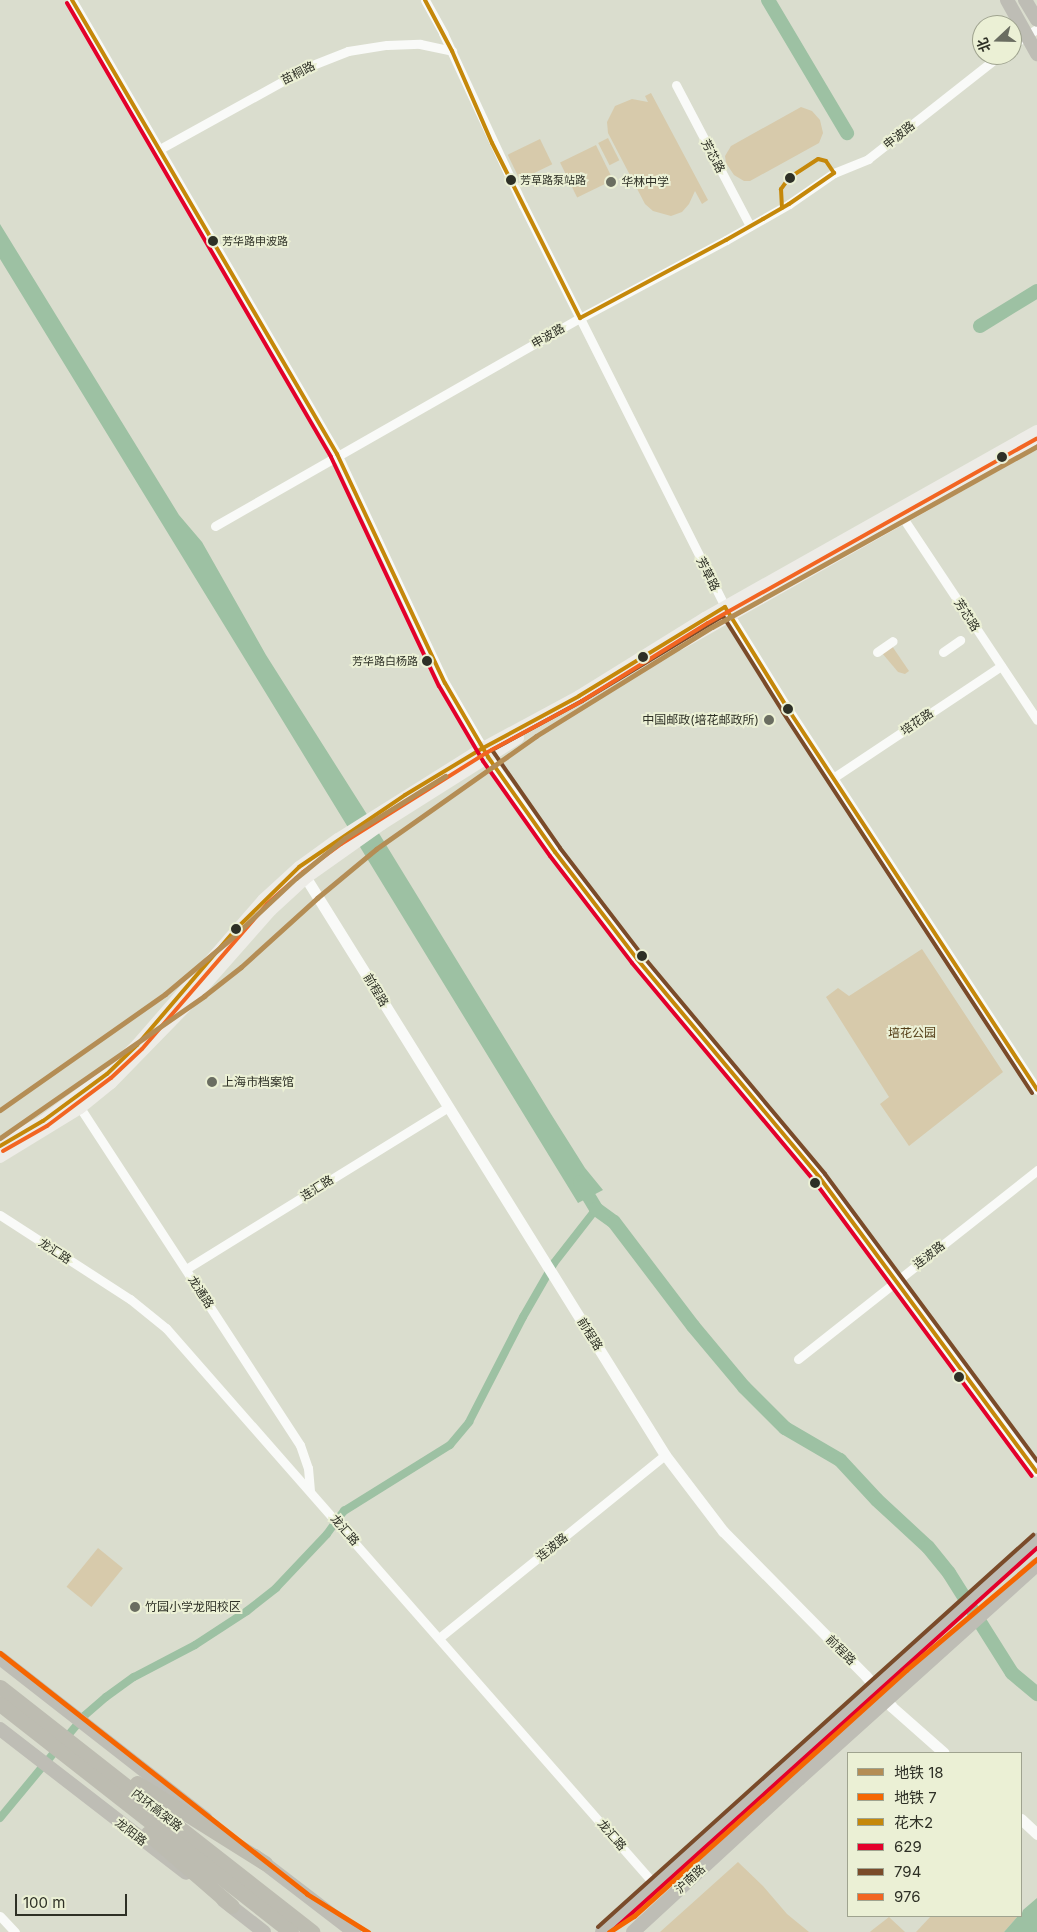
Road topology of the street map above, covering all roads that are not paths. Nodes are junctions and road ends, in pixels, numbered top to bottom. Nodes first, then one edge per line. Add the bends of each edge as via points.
1 (72, 0) edge
2 (425, 0) edge
3 (1007, 0) edge
4 (1025, 0) edge
5 (1037, 20) edge
6 (1031, 32) edge
7 (452, 51) junction
8 (1037, 54) edge
9 (987, 65) edge
10 (676, 85) dead end
11 (158, 150) junction
12 (750, 226) junction
13 (580, 318) junction
14 (1037, 432) edge
15 (1037, 442) edge
16 (337, 454) junction
17 (901, 514) junction
18 (215, 526) dead end
19 (727, 611) junction
20 (960, 640) dead end
21 (893, 642) dead end
22 (878, 652) dead end
23 (943, 652) dead end
24 (1001, 666) junction
25 (1037, 720) edge
26 (486, 753) junction
27 (833, 778) junction
28 (341, 844) junction
29 (298, 867) junction
30 (307, 877) junction
31 (1037, 1090) edge
32 (78, 1104) junction
33 (448, 1107) junction
34 (0, 1146) edge
35 (0, 1157) edge
36 (1037, 1170) edge
37 (0, 1215) edge
38 (186, 1269) junction
39 (897, 1280) junction
40 (798, 1358) dead end
41 (665, 1456) junction
42 (1037, 1472) edge
43 (310, 1490) junction
44 (1037, 1540) edge
45 (1037, 1565) edge
46 (439, 1638) junction
47 (0, 1658) edge
48 (0, 1686) edge
49 (874, 1686) junction
50 (886, 1701) junction
51 (0, 1704) edge
52 (0, 1730) edge
53 (50, 1734) junction
54 (943, 1752) edge
55 (76, 1755) junction
56 (1022, 1820) edge
57 (1037, 1834) edge
58 (265, 1863) joint
59 (655, 1885) junction
60 (266, 1904) junction
61 (232, 1906) joint
62 (0, 1916) edge
63 (15, 1932) edge
64 (264, 1932) edge
65 (291, 1932) edge
66 (313, 1932) edge
67 (354, 1932) edge
68 (602, 1932) edge
69 (633, 1932) edge

1 - 11 street
2 - 7 street, 芳草路
3 - 6 main road
4 - 5 main road
6 - 8 main road
7 - 11 street, 苗桐路 via 420,44 348,51 310,66
7 - 13 street, 芳草路 via 492,143
9 - 12 street, 申波路 via 874,155 834,173
10 - 12 street, 芳芯路
11 - 16 street
12 - 13 street, 申波路
13 - 16 street, 申波路
13 - 19 street, 芳草路
14 - 17 main road
15 - 17 main road
16 - 18 street, 申波路
16 - 26 street via 445,683
17 - 19 main road
17 - 24 street, 芳芯路
19 - 26 main road
19 - 27 street, 芳草路
20 - 23 street
21 - 22 street
24 - 25 street, 芳芯路
24 - 27 street, 培花路
26 - 28 main road
26 - 39 street via 554,852 607,921 820,1178
27 - 31 street, 芳草路
28 - 29 main road
28 - 30 main road
29 - 30 street, 前程路
29 - 32 main road via 236,929 137,1045
30 - 32 main road via 271,910 111,1083
30 - 33 street, 前程路
32 - 34 main road
32 - 35 main road
32 - 38 street, 龙通路
33 - 38 street, 连汇路
33 - 41 street, 前程路
36 - 39 street, 连波路
37 - 43 street, 龙汇路 via 130,1299 156,1320 188,1351
38 - 43 street, 龙通路 via 300,1445 308,1468
39 - 40 street, 连波路
39 - 42 street
41 - 46 street, 连波路
41 - 49 street, 前程路 via 724,1531
43 - 46 street, 龙汇路
44 - 49 main road, 沪南路
45 - 50 main road, 沪南路
46 - 59 street, 龙汇路
47 - 55 main road via 68,1711
48 - 53 highway, 内环高架路
49 - 50 street, 前程路
49 - 59 main road, 沪南路
50 - 54 street, 前程路
50 - 69 main road, 沪南路
51 - 53 highway, 内环高架路 via 24,1723
52 - 55 main road via 33,1756
53 - 55 highway, 内环高架路
55 - 58 highway via 142,1787
55 - 60 highway, 内环高架路
55 - 61 highway
56 - 57 street
58 - 67 main road
59 - 68 main road, 沪南路
60 - 65 highway, 内环高架路
60 - 66 highway, 内环高架路
61 - 64 main road
62 - 63 street

